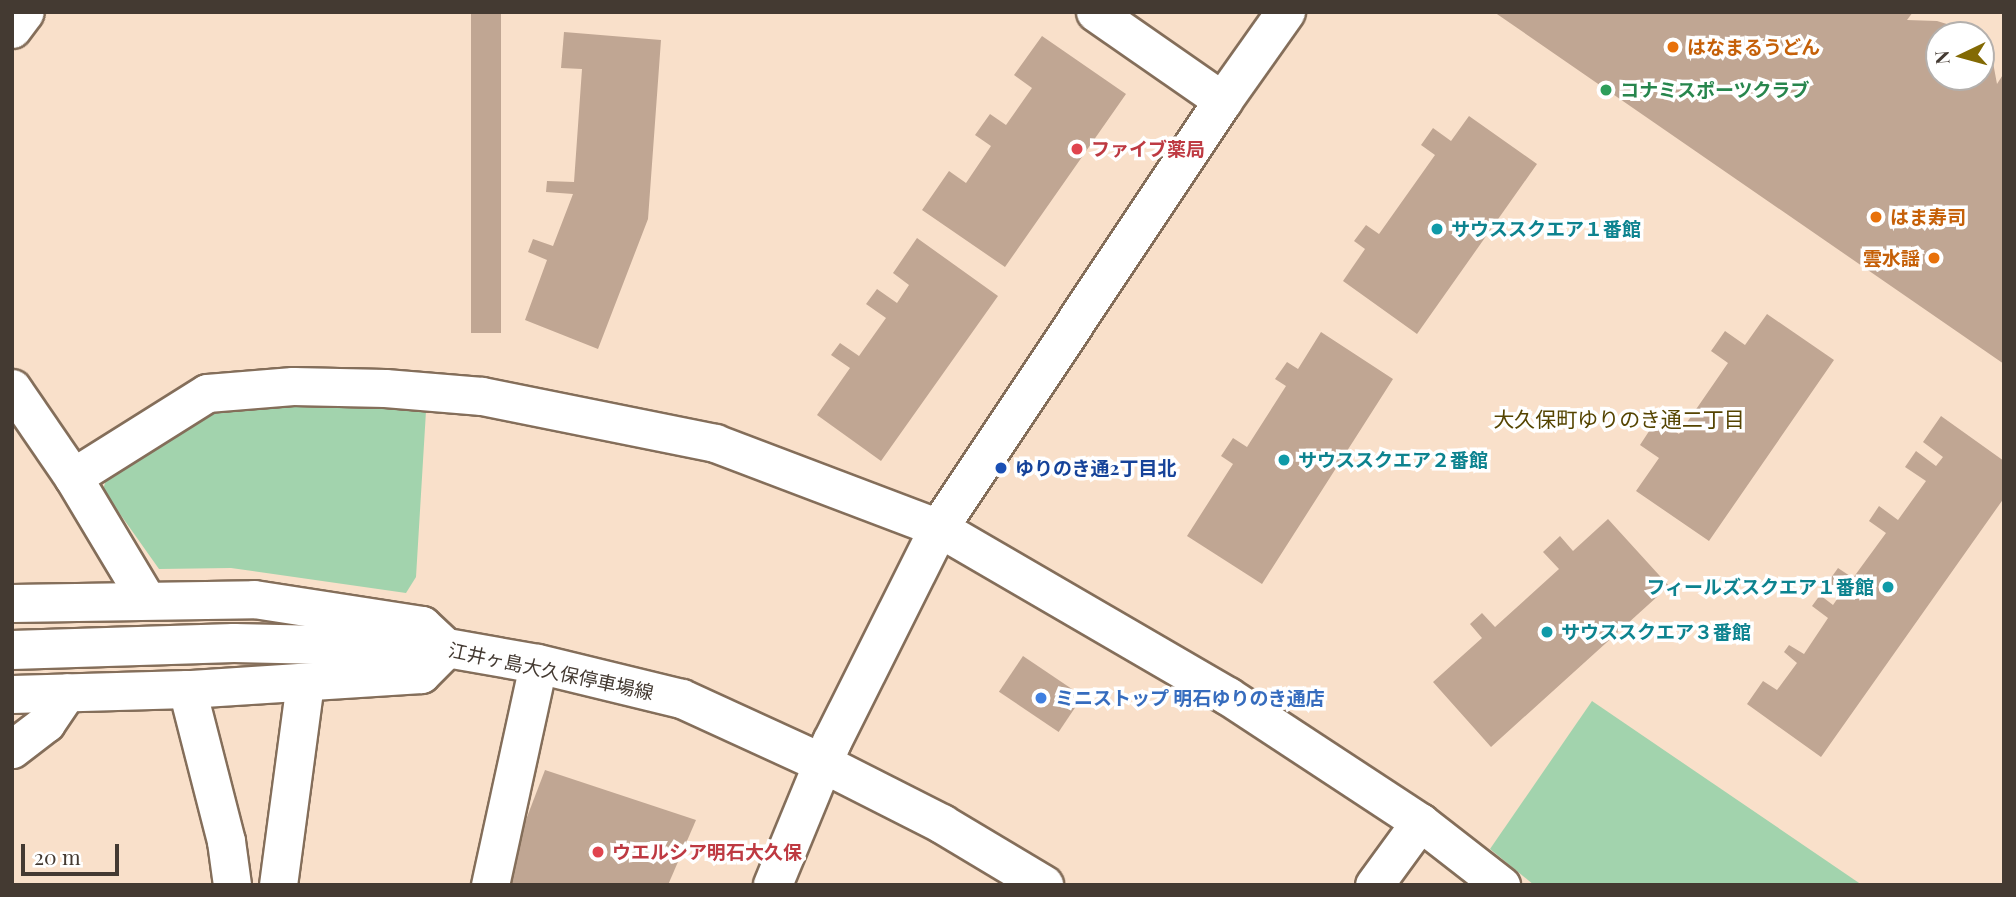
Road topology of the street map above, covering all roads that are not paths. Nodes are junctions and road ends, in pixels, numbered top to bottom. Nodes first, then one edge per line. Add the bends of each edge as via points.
1 (25, 12) edge
2 (1095, 12) edge
3 (1286, 12) edge
4 (12, 29) edge
5 (1223, 102) junction
6 (12, 388) edge
7 (73, 477) junction
8 (939, 528) junction
9 (146, 598) junction
10 (12, 603) edge
11 (447, 648) junction
12 (12, 650) edge
13 (538, 664) junction
14 (304, 683) junction
15 (187, 690) junction
16 (67, 692) junction
17 (12, 694) edge
18 (12, 749) edge
19 (822, 763) junction
20 (1420, 821) junction
21 (232, 885) edge
22 (278, 885) edge
23 (490, 885) edge
24 (773, 885) edge
25 (1044, 885) edge
26 (1374, 885) edge
27 (1501, 885) edge

1 - 4 street
2 - 5 street
3 - 5 main road
5 - 8 main road
6 - 7 street
7 - 8 street via 207,393 293,386 385,388 482,396 715,443
7 - 9 street
8 - 19 main road
8 - 20 street via 1228,696
9 - 10 street
9 - 11 street via 254,599 422,625
11 - 12 main road, 江井ヶ島大久保停車場線 via 234,643
11 - 13 main road, 江井ヶ島大久保停車場線
11 - 14 street via 421,674
13 - 19 main road, 江井ヶ島大久保停車場線 via 682,699
13 - 23 street
14 - 15 street
14 - 22 street
15 - 16 street
15 - 21 street via 226,841
16 - 17 street
16 - 18 street via 46,723
19 - 24 main road
19 - 25 main road, 江井ヶ島大久保停車場線 via 942,824
20 - 26 street
20 - 27 street

